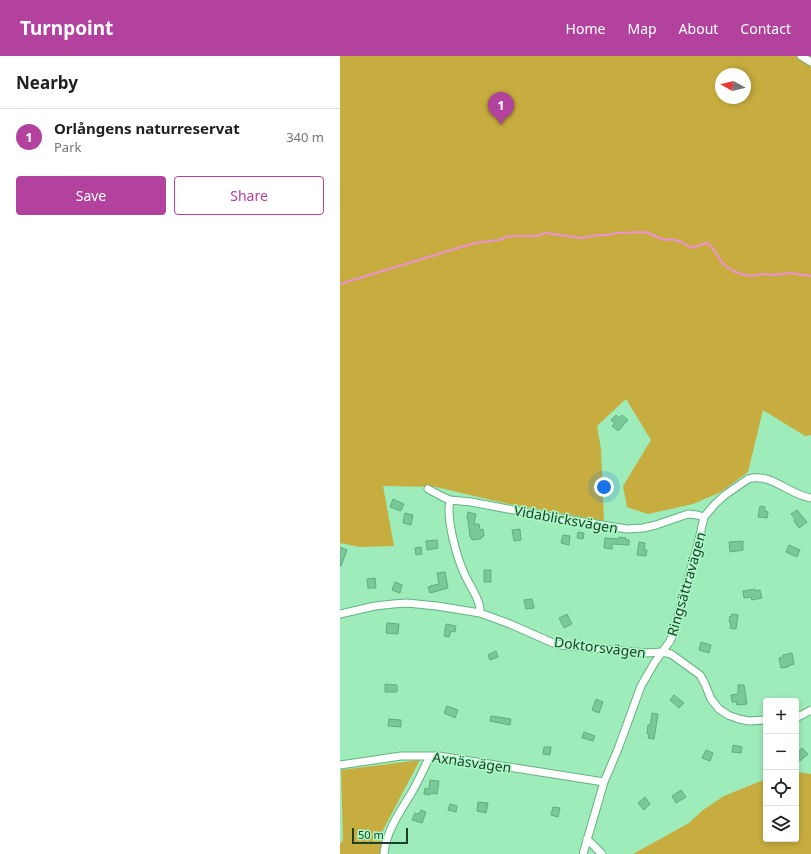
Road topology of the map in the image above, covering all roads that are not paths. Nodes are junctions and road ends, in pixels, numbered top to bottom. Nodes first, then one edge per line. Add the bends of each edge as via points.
1 (801, 56) edge
2 (811, 62) edge
3 (428, 490) dead end
4 (811, 498) edge
5 (450, 500) junction
6 (704, 517) junction
7 (480, 613) junction
8 (340, 614) edge
9 (662, 652) junction
10 (811, 710) edge
11 (799, 716) edge
12 (763, 720) edge
13 (430, 756) junction
14 (340, 765) edge
15 (604, 782) junction
16 (587, 839) junction
17 (384, 854) edge
18 (583, 854) edge
19 (602, 854) edge

1 - 2 street
3 - 5 street, Vidablicksvägen
4 - 6 street, Ringsättravägen via 768,480 752,478 725,495
5 - 6 street, Vidablicksvägen via 626,530 656,525 688,514
5 - 7 street via 450,521 457,554 479,604
6 - 9 street, Ringsättravägen via 677,621 670,641
7 - 8 street, Doktorsvägen via 407,603 375,606
7 - 9 street, Doktorsvägen via 560,645 645,653
9 - 12 street, Doktorsvägen via 671,654 700,675 713,702 728,715 749,721
9 - 15 street, Ringsättravägen via 641,686
10 - 11 street
13 - 14 street, Axnäsvägen via 401,756
13 - 15 street, Axnäsvägen
13 - 17 street via 391,828
15 - 16 street, Ringsättravägen
16 - 18 street, Ringsättravägen
16 - 19 street

